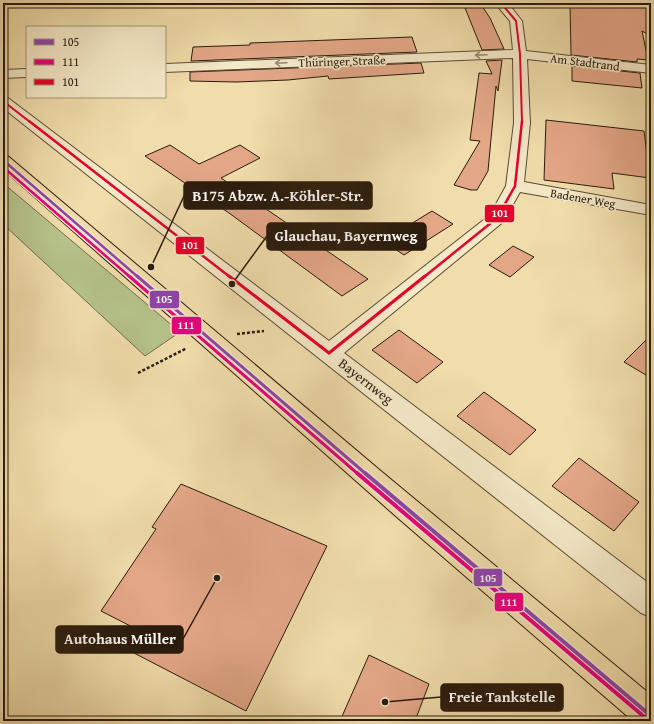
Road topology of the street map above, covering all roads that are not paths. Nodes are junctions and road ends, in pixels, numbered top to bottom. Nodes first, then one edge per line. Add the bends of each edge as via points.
1 (501, 3) edge
2 (520, 54) junction
3 (166, 68) edge
4 (651, 69) edge
5 (26, 73) edge
6 (3, 74) edge
7 (3, 102) edge
8 (3, 160) edge
9 (515, 186) junction
10 (651, 210) edge
11 (330, 352) junction
12 (651, 603) edge
13 (651, 716) edge

1 - 2 street via 516,21
2 -> 3 street, Thüringer Straße
2 - 4 street, Am Stadtrand
2 - 9 street via 522,123
5 - 6 street
7 - 11 street, Bayernweg
8 - 13 main road via 369,477
9 - 10 street, Badener Weg
9 - 11 street via 497,218
11 - 12 street, Bayernweg

